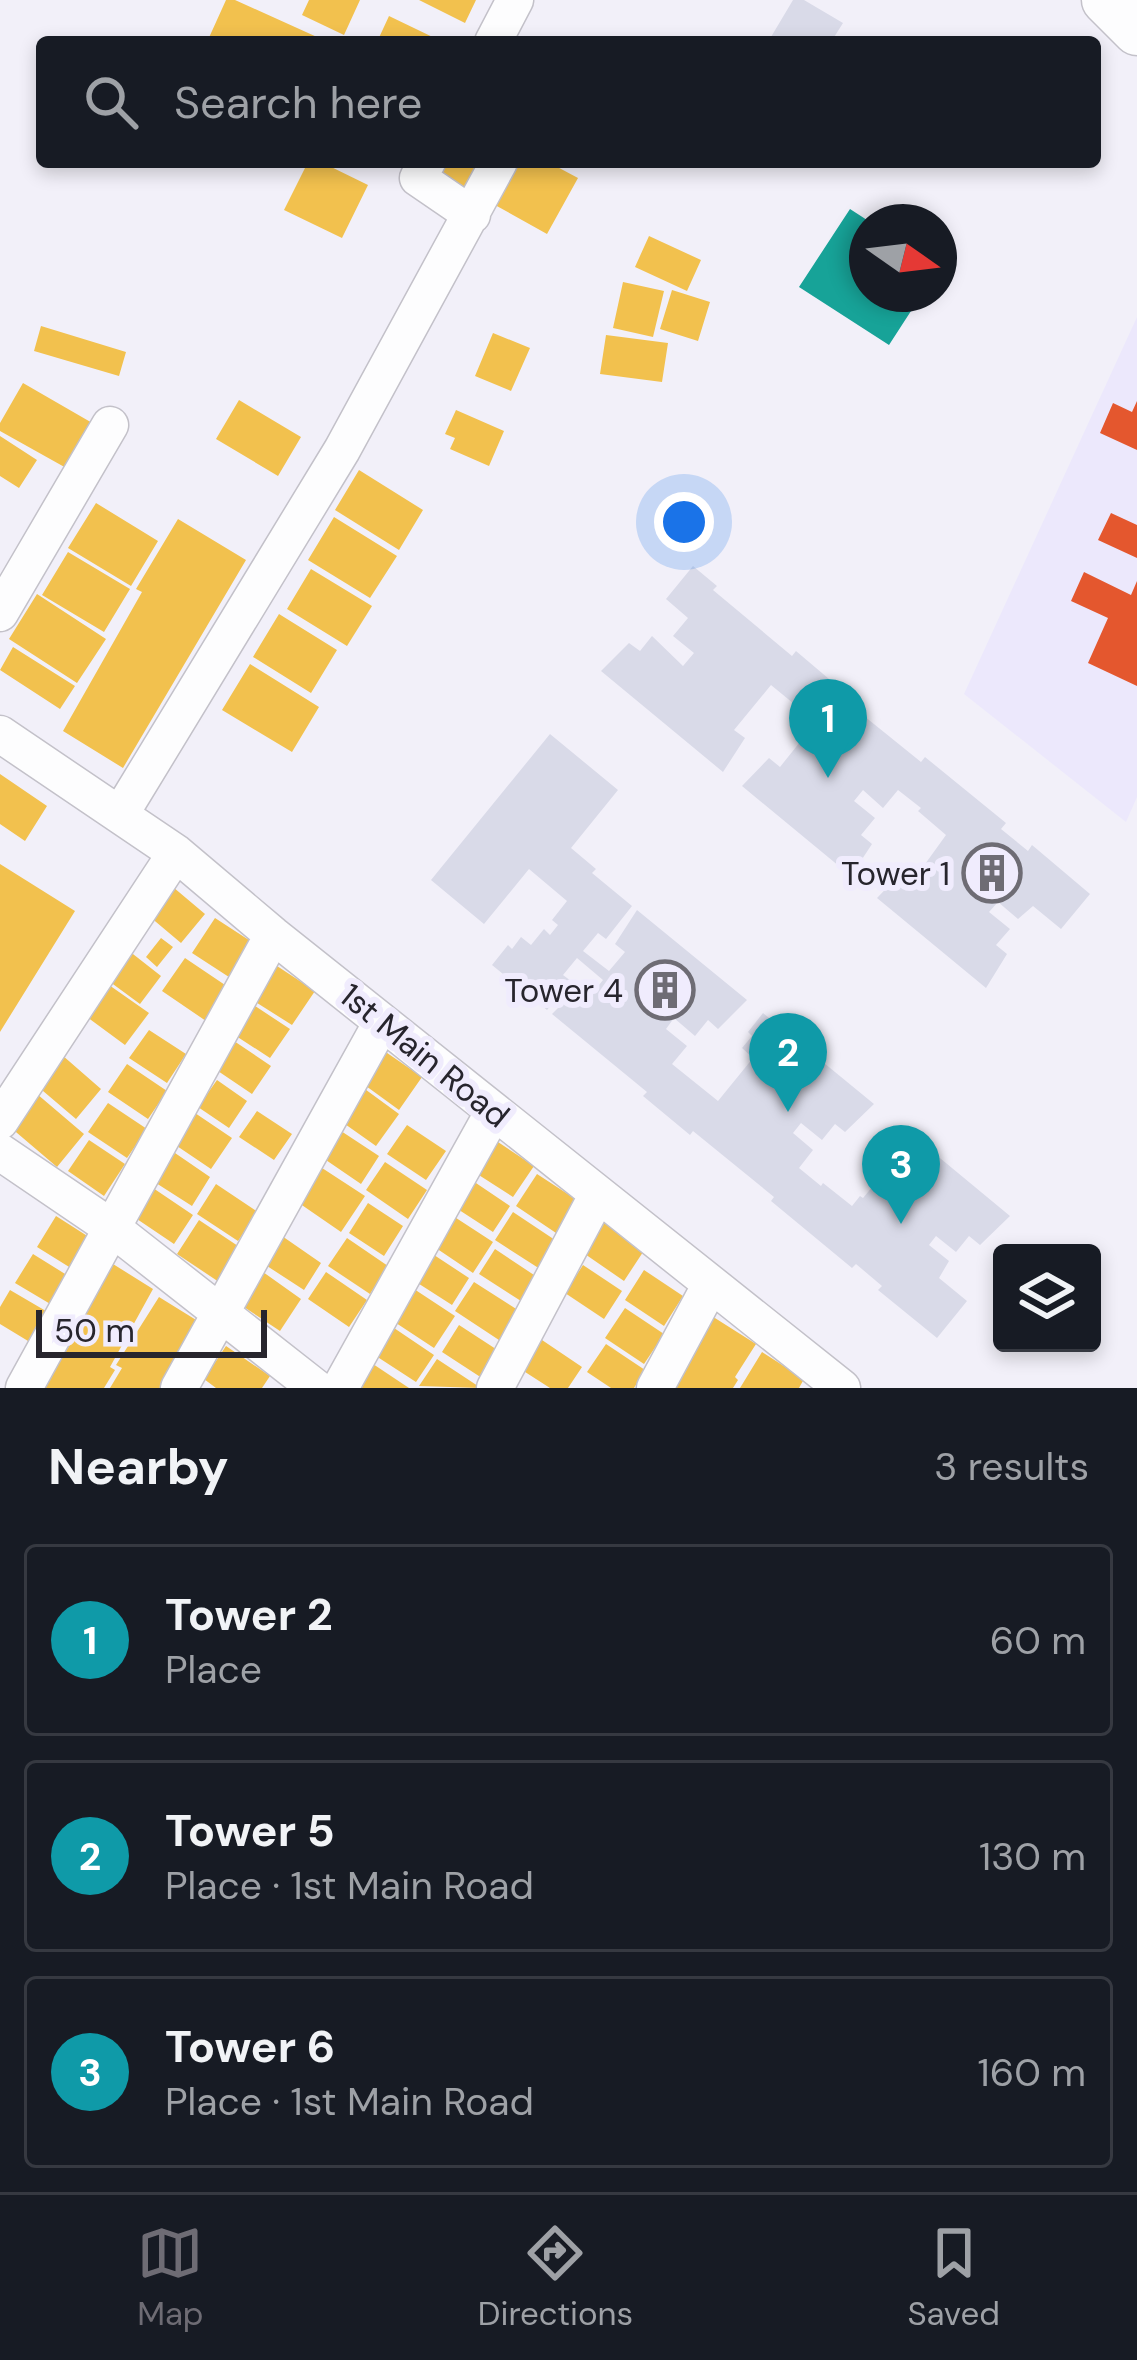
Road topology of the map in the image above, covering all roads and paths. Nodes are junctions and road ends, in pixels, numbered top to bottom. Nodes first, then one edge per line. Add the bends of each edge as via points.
1 (515, 0) edge
2 (1106, 0) edge
3 (1137, 31) edge
4 (497, 36) edge
5 (424, 168) edge
6 (496, 168) edge
7 (472, 215) junction
8 (110, 425) dead end
9 (0, 613) edge
10 (0, 734) edge
11 (121, 813) junction
12 (176, 853) junction
13 (273, 935) junction
14 (382, 1022) junction
15 (494, 1111) junction
16 (0, 1121) edge
17 (0, 1153) edge
18 (598, 1194) junction
19 (112, 1228) junction
20 (711, 1284) junction
21 (219, 1312) junction
22 (830, 1384) edge
23 (24, 1388) edge
24 (179, 1388) edge
25 (316, 1388) edge
26 (340, 1388) edge
27 (495, 1388) edge
28 (655, 1388) edge

1 - 4 street
2 - 3 main road
5 - 7 street via 418,178
6 - 7 street
7 - 11 street via 342,450
8 - 9 street
10 - 11 street, 1st Main Road
11 - 12 street, 1st Main Road
12 - 13 street, 1st Main Road
12 - 16 street
13 - 14 street, 1st Main Road
13 - 19 street
14 - 15 street, 1st Main Road
14 - 21 street
15 - 18 street, 1st Main Road
15 - 26 street
17 - 19 street
18 - 20 street, 1st Main Road
18 - 27 street
19 - 21 street
19 - 23 street
20 - 22 street, 1st Main Road
20 - 28 street
21 - 24 street
21 - 25 street

